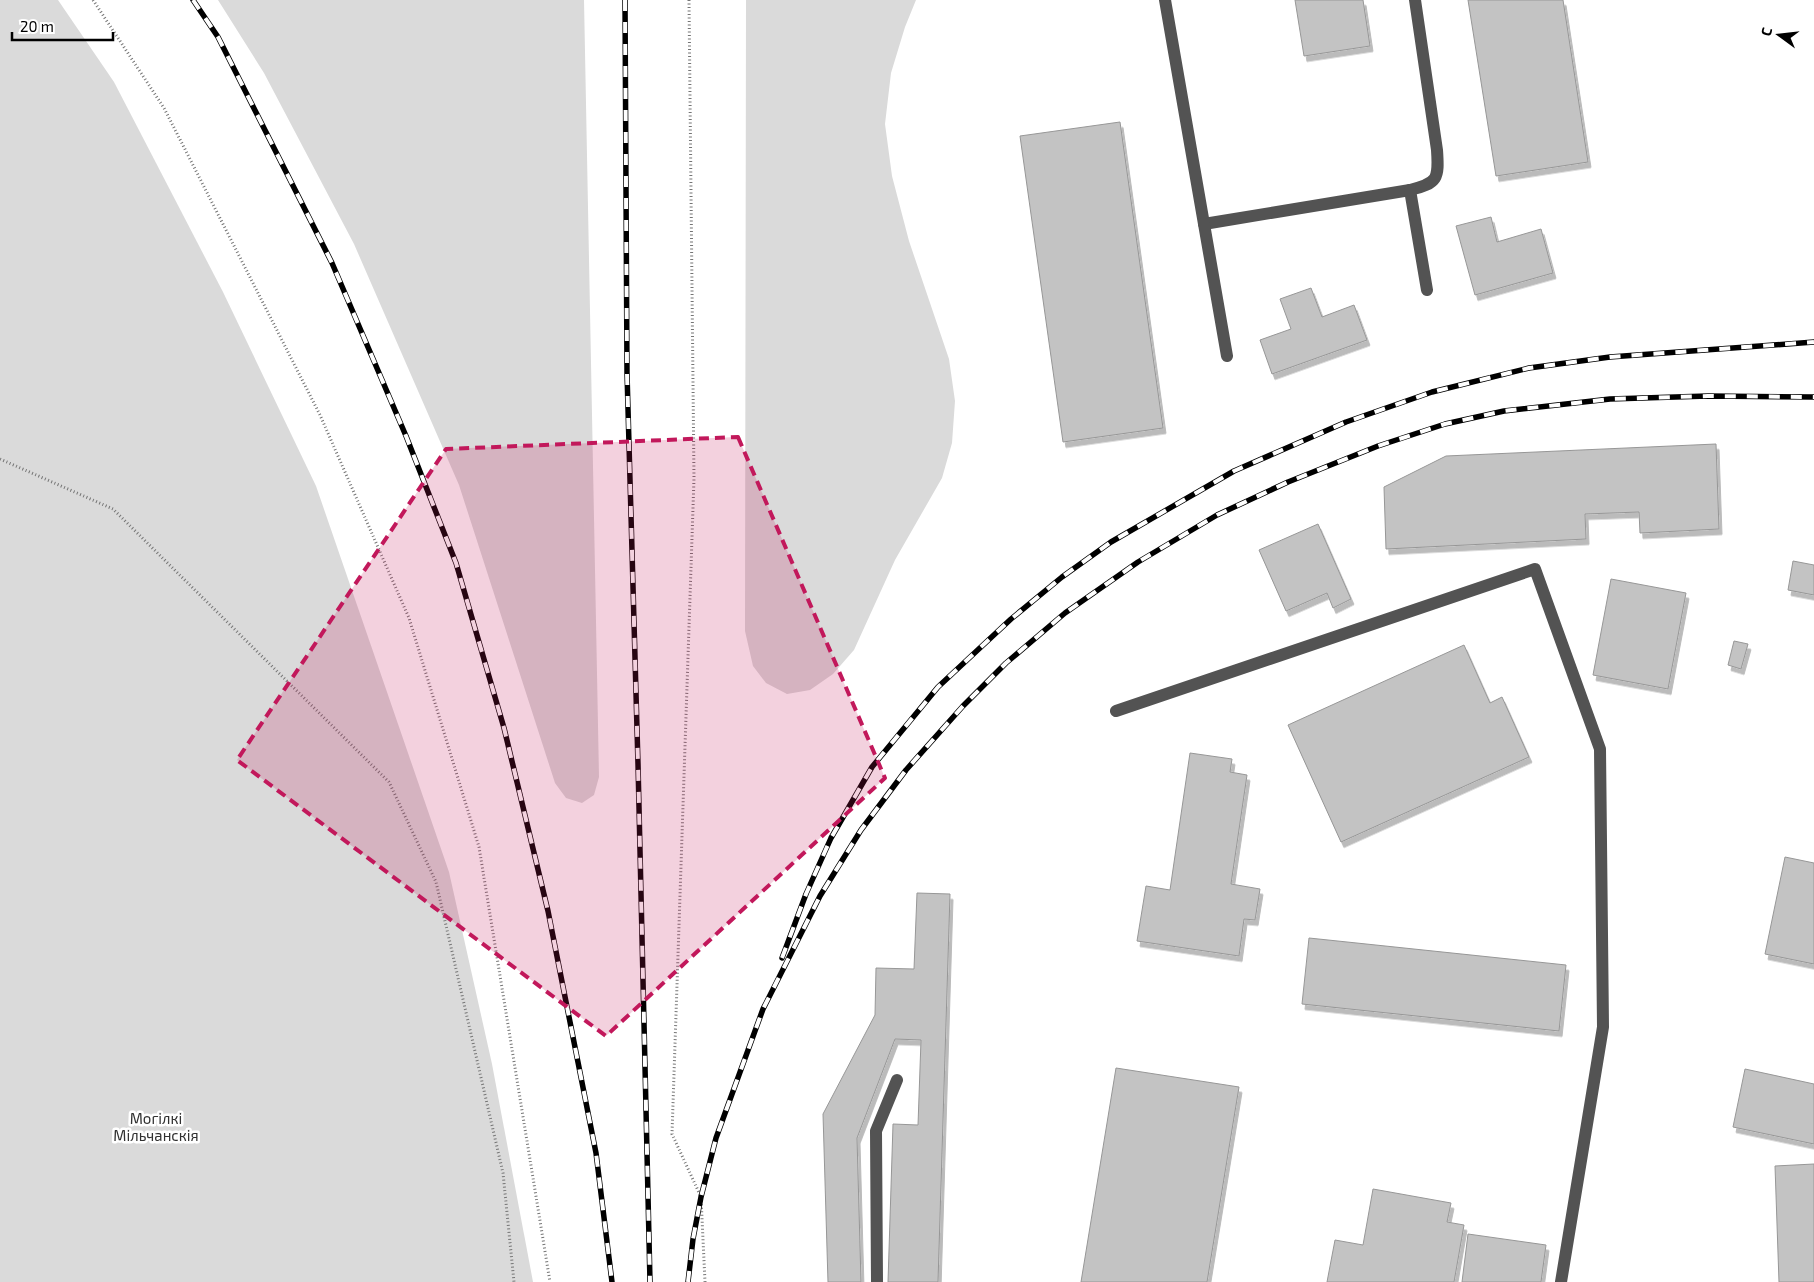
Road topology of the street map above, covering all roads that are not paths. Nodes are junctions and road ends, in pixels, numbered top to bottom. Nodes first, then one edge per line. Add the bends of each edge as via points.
1 (1165, 0) edge
2 (1415, 0) edge
3 (1410, 190) junction
4 (1204, 224) junction
5 (1427, 290) dead end
6 (1227, 356) dead end
7 (1116, 711) dead end
8 (897, 1080) dead end
9 (877, 1282) edge
10 (1561, 1282) edge

1 - 4 lane
2 - 3 lane via 1439,171 1435,181 1428,186
3 - 4 lane
3 - 5 lane
4 - 6 lane
7 - 10 lane via 1535,569 1600,749 1603,1027
8 - 9 lane via 876,1131

